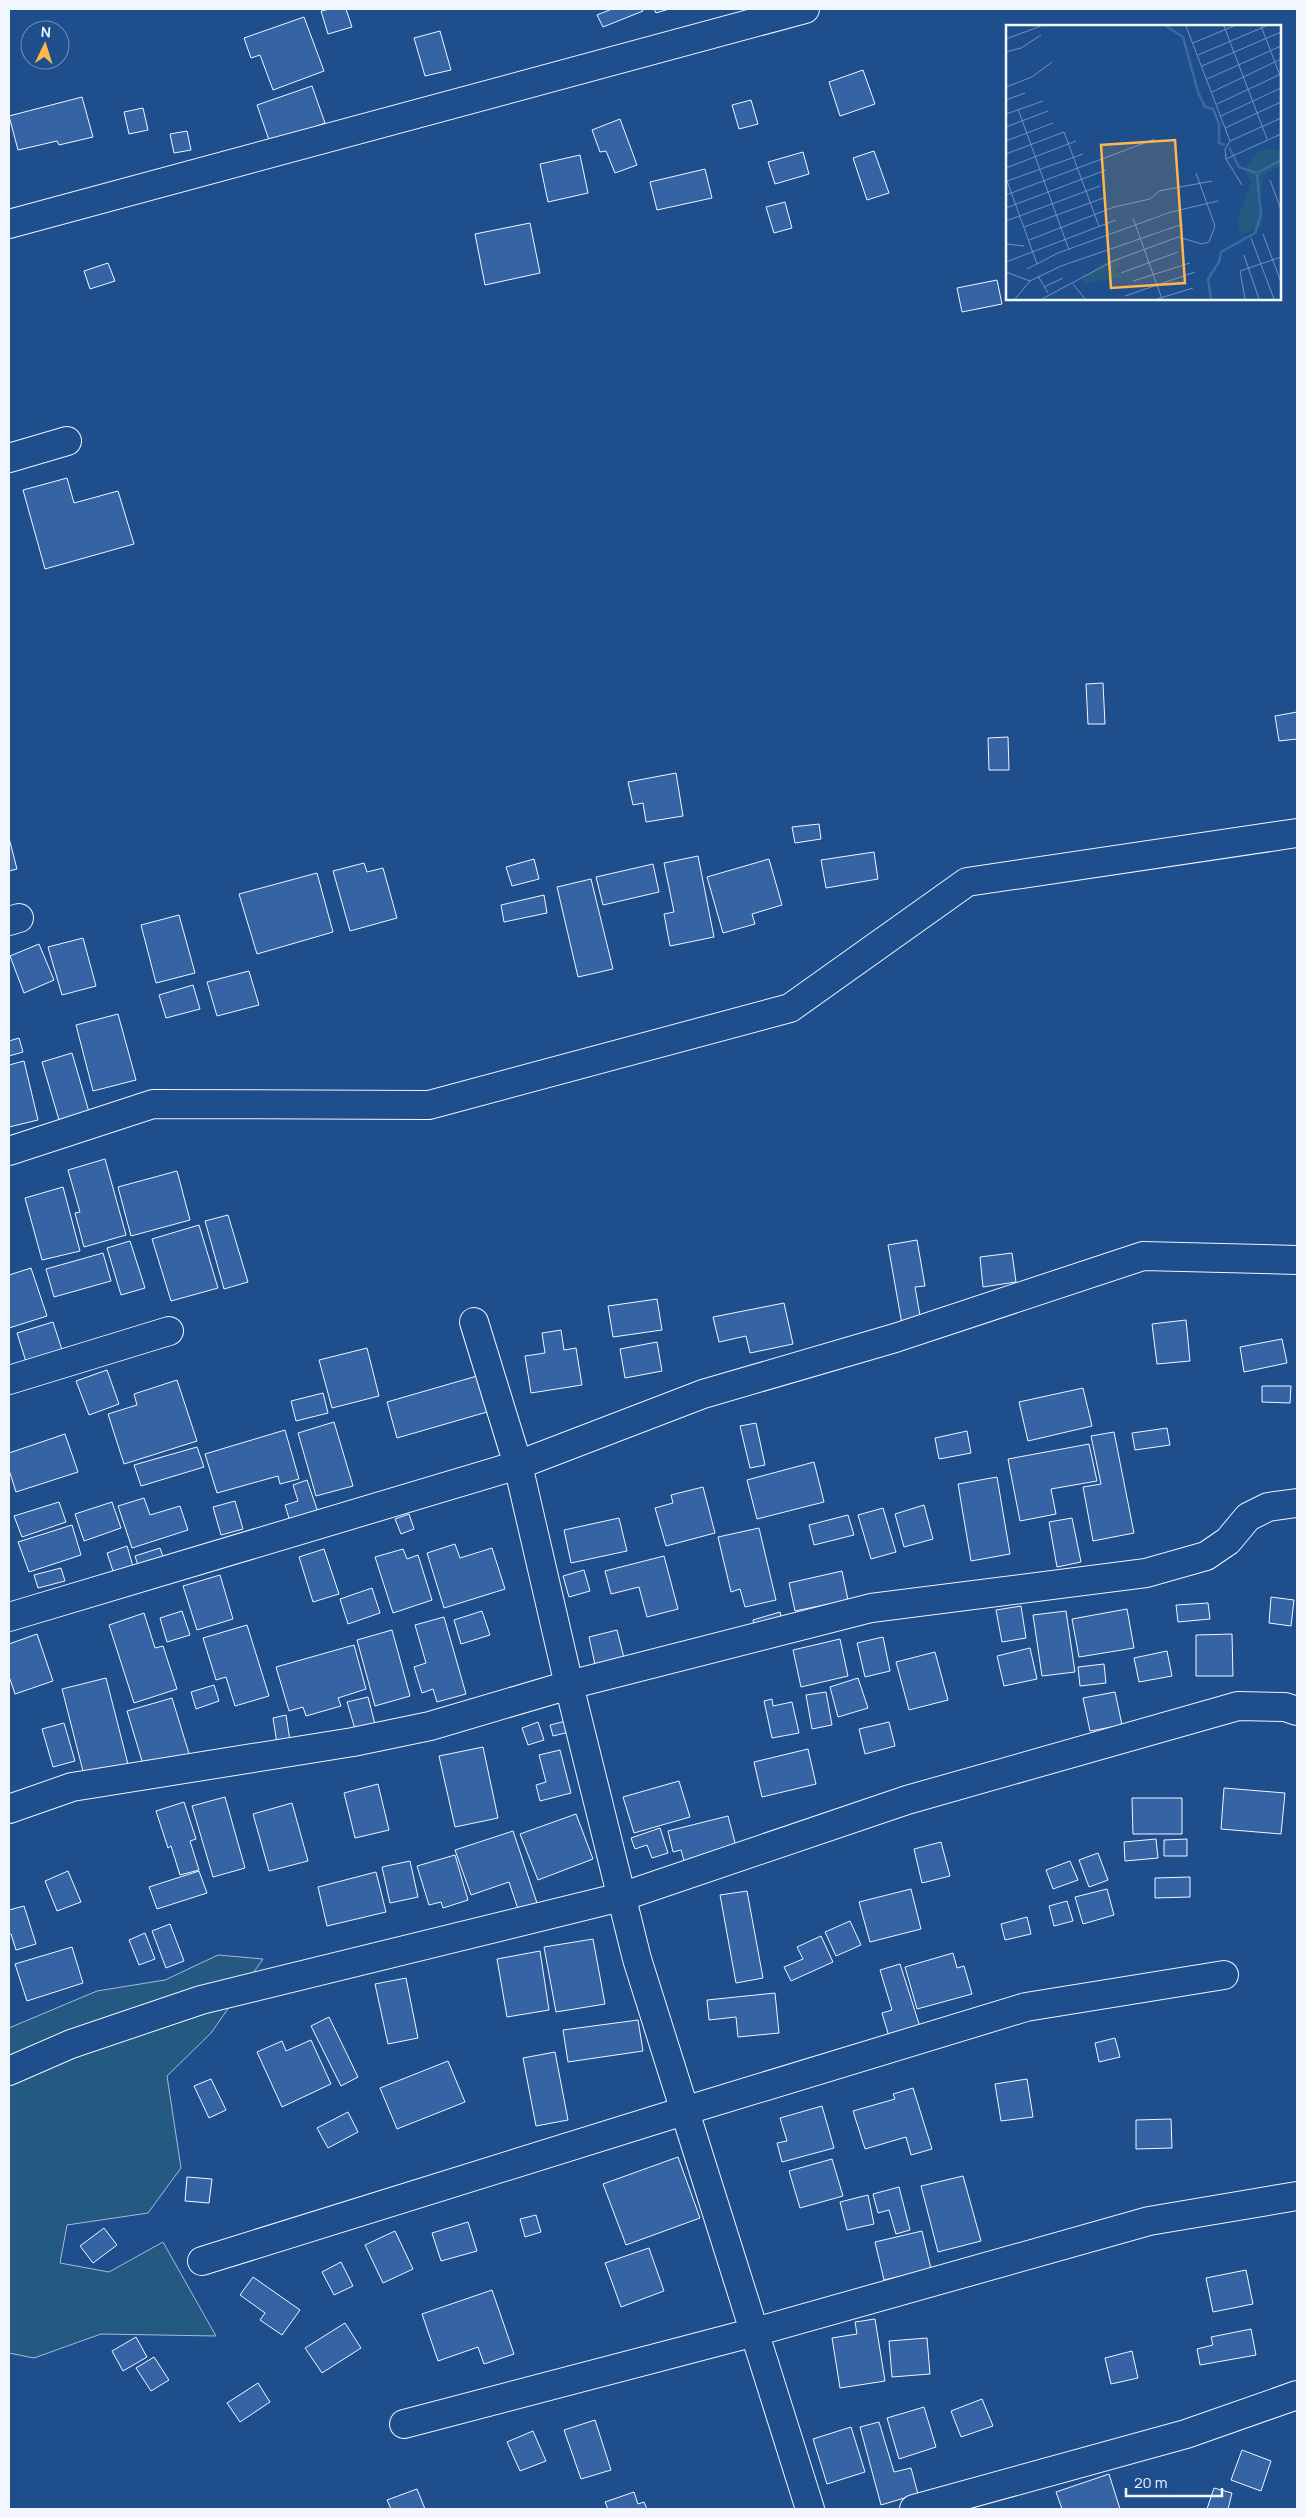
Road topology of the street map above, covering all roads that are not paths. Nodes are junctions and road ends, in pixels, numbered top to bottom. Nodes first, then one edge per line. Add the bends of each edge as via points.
1 (805, 9) edge
2 (9, 224) edge
3 (67, 441) dead end
4 (9, 458) edge
5 (1297, 833) edge
6 (9, 1150) edge
7 (1297, 1260) edge
8 (474, 1322) dead end
9 (168, 1331) dead end
10 (9, 1380) edge
11 (518, 1465) junction
12 (1297, 1503) edge
13 (9, 1617) edge
14 (569, 1685) junction
15 (1297, 1711) edge
16 (9, 1809) edge
17 (621, 1897) junction
18 (1224, 1974) dead end
19 (9, 2071) edge
20 (684, 2110) junction
21 (1297, 2196) edge
22 (202, 2261) dead end
23 (755, 2332) junction
24 (1297, 2394) edge
25 (404, 2424) dead end
26 (810, 2509) edge
27 (914, 2509) edge

1 - 2 street
3 - 4 street
5 - 6 street via 967,882 790,1008 429,1105 153,1104
7 - 11 street via 1143,1256 895,1338 703,1394
8 - 11 street
9 - 10 street
11 - 13 street
11 - 14 street
12 - 14 street via 1268,1507 1248,1517 1228,1541 1206,1556 1146,1573 871,1608
14 - 16 street via 430,1726 353,1742 72,1787
14 - 17 street
15 - 17 street via 1285,1707 1238,1706 907,1800
17 - 19 street via 201,2000 71,2044
17 - 20 street
18 - 20 street via 1026,2007
20 - 22 street
20 - 23 street
21 - 23 street via 1150,2221
23 - 25 street
23 - 26 street
24 - 27 street via 1186,2434

